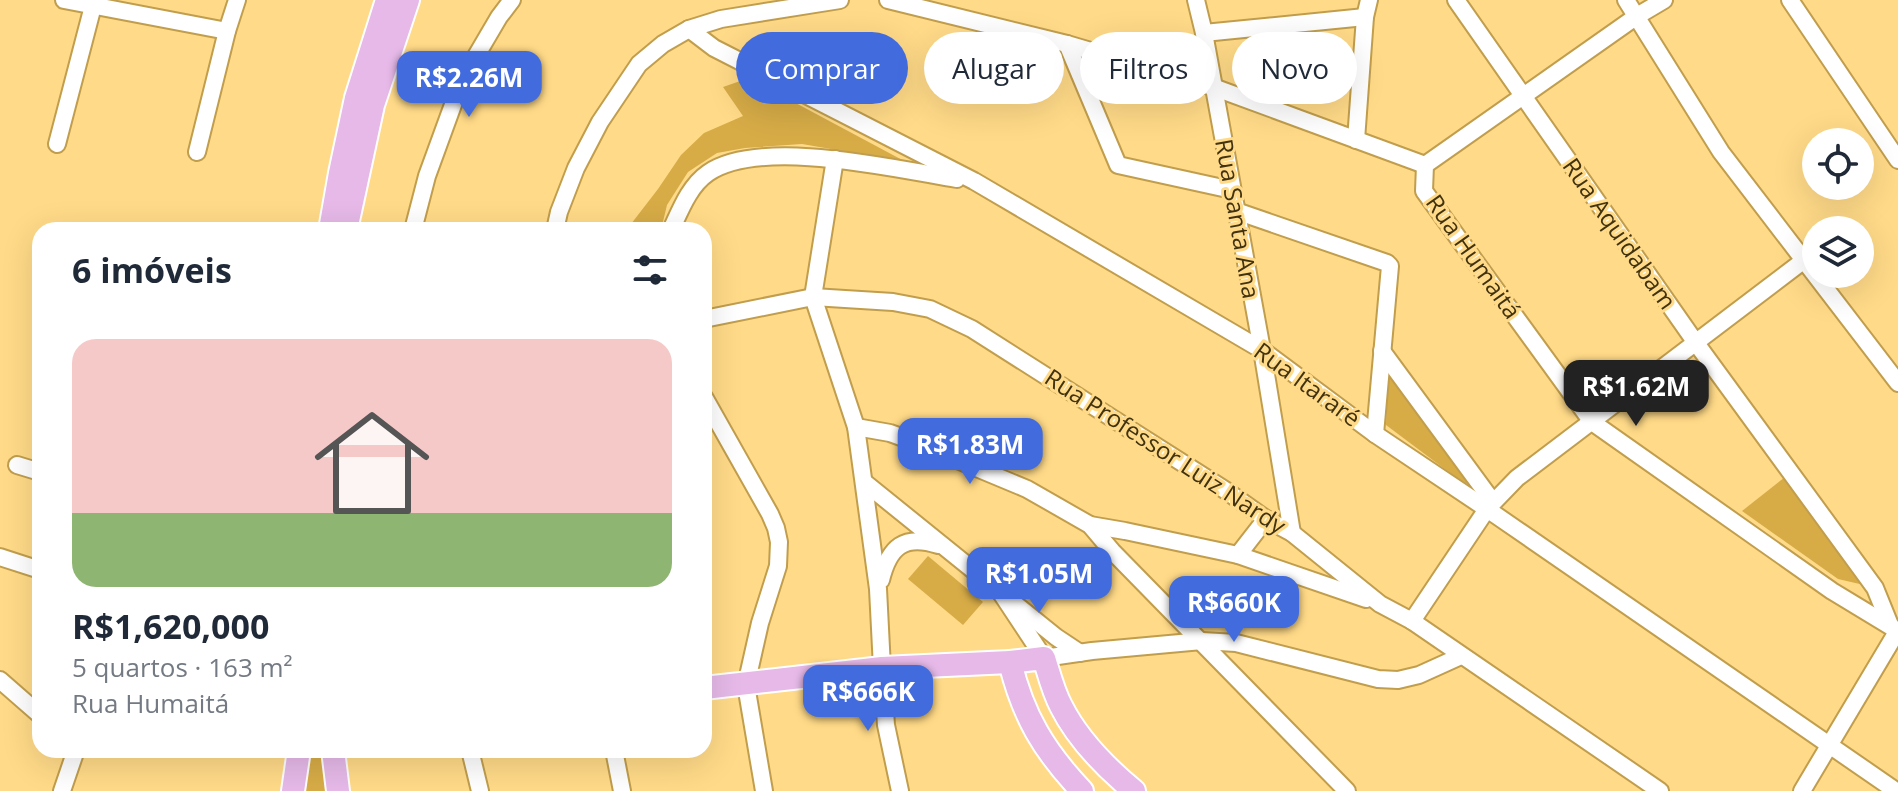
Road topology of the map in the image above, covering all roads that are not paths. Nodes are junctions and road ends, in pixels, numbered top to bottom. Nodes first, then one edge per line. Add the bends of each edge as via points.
1 (64, 0) edge
2 (237, 0) edge
3 (387, 0) edge
4 (408, 0) edge
5 (512, 0) edge
6 (840, 0) edge
7 (888, 0) edge
8 (1196, 0) edge
9 (1369, 0) edge
10 (1456, 0) edge
11 (1626, 0) edge
12 (1664, 0) edge
13 (1790, 0) edge
14 (93, 6) junction
15 (1637, 16) junction
16 (1365, 17) junction
17 (689, 29) junction
18 (227, 31) junction
19 (1204, 32) edge
20 (1214, 32) edge
21 (1067, 44) junction
22 (1080, 48) edge
23 (1216, 88) edge
24 (1523, 96) junction
25 (1216, 103) edge
26 (1356, 140) junction
27 (57, 144) dead end
28 (197, 152) dead end
29 (1896, 153) edge
30 (835, 159) junction
31 (1425, 165) junction
32 (974, 181) junction
33 (1232, 190) junction
34 (1236, 211) junction
35 (331, 222) edge
36 (348, 222) edge
37 (415, 222) edge
38 (557, 222) edge
39 (675, 222) edge
40 (1802, 260) edge
41 (1802, 262) edge
42 (1824, 288) edge
43 (813, 297) junction
44 (712, 317) edge
45 (1696, 343) junction
46 (1262, 350) junction
47 (1382, 351) junction
48 (1898, 383) edge
49 (712, 411) edge
50 (1592, 422) junction
51 (856, 427) junction
52 (1375, 434) junction
53 (17, 465) dead end
54 (32, 470) edge
55 (864, 482) junction
56 (1490, 505) junction
57 (1266, 519) junction
58 (1090, 525) junction
59 (1292, 533) junction
60 (943, 547) junction
61 (1238, 555) junction
62 (0, 557) edge
63 (32, 567) edge
64 (878, 589) junction
65 (1001, 593) junction
66 (1380, 604) junction
67 (1412, 621) junction
68 (1896, 629) edge
69 (1202, 641) junction
70 (1080, 653) junction
71 (1461, 656) junction
72 (1044, 658) junction
73 (1010, 662) junction
74 (882, 668) junction
75 (0, 680) edge
76 (746, 685) junction
77 (712, 687) edge
78 (32, 708) edge
79 (1829, 745) junction
80 (73, 758) edge
81 (298, 758) edge
82 (334, 758) edge
83 (472, 758) edge
84 (616, 758) edge
85 (62, 791) edge
86 (293, 791) edge
87 (338, 791) edge
88 (480, 791) edge
89 (622, 791) edge
90 (764, 791) edge
91 (900, 791) edge
92 (1082, 791) edge
93 (1134, 791) edge
94 (1347, 791) edge
95 (1660, 791) edge
96 (1802, 791) edge
97 (1896, 791) edge

1 - 14 street
2 - 18 street
3 - 35 main road via 356,98
4 - 36 main road via 373,105
5 - 37 street via 462,80
6 - 17 street
7 - 21 street, Rua Humaitá
8 - 19 street, Rua Santa Ana
9 - 16 street
10 - 24 street, Rua Aquidabam
11 - 15 street
12 - 15 street
13 - 29 street
14 - 18 street
14 - 27 street
15 - 24 street
15 - 40 street via 1721,152
16 - 20 street
16 - 26 street
17 - 32 street, Rua Itararé via 714,48
17 - 38 street via 639,64 576,168
18 - 28 street
21 - 22 street, Rua Humaitá
21 - 33 street via 1118,165
23 - 26 street, Rua Humaitá
24 - 31 street
24 - 45 street, Rua Aquidabam
25 - 33 street, Rua Santa Ana
26 - 31 street, Rua Humaitá
30 - 32 street
30 - 39 street via 757,157 728,163 705,175
30 - 43 street
31 - 50 street, Rua Humaitá via 1424,191
32 - 46 street, Rua Itararé
33 - 34 street, Rua Santa Ana
34 - 46 street, Rua Santa Ana
34 - 47 street via 1387,263 1391,270
41 - 45 street
42 - 48 street
43 - 44 street, Rua Professor Luiz Nardy
43 - 51 street
43 - 57 street, Rua Professor Luiz Nardy via 918,306 972,329
45 - 50 street
45 - 68 street, Rua Aquidabam via 1875,588
46 - 52 street, Rua Itararé
46 - 59 street, Rua Santa Ana
47 - 52 street
47 - 56 street
49 - 76 street via 770,514 779,542 778,566
50 - 56 street
50 - 68 street, Rua Humaitá via 1832,591
51 - 55 street
51 - 58 street via 890,433 1027,489
52 - 56 street, Rua Itararé
53 - 54 street
55 - 60 street
55 - 64 street
56 - 67 street
56 - 79 street, Rua Itararé
57 - 59 street, Rua Professor Luiz Nardy
57 - 61 street
58 - 61 street
58 - 69 street
59 - 66 street, Rua Professor Luiz Nardy
60 - 64 street via 922,540 905,542 885,562
60 - 65 street
61 - 66 street
62 - 63 street
64 - 74 street
65 - 70 street
65 - 72 street
66 - 67 street, Rua Professor Luiz Nardy
67 - 71 street, Rua Professor Luiz Nardy
68 - 79 street
69 - 70 street
69 - 71 street via 1236,643 1378,679 1419,675
69 - 94 street
70 - 72 street
71 - 95 street, Rua Professor Luiz Nardy
72 - 73 main road
72 - 93 main road via 1060,706 1081,740
73 - 74 main road
73 - 92 main road via 1033,729 1057,766
74 - 76 main road
74 - 91 street via 886,725
75 - 78 street
76 - 77 main road
76 - 90 street
79 - 96 street
79 - 97 street, Rua Itararé
80 - 85 street
81 - 86 main road
82 - 87 main road
83 - 88 street
84 - 89 street

